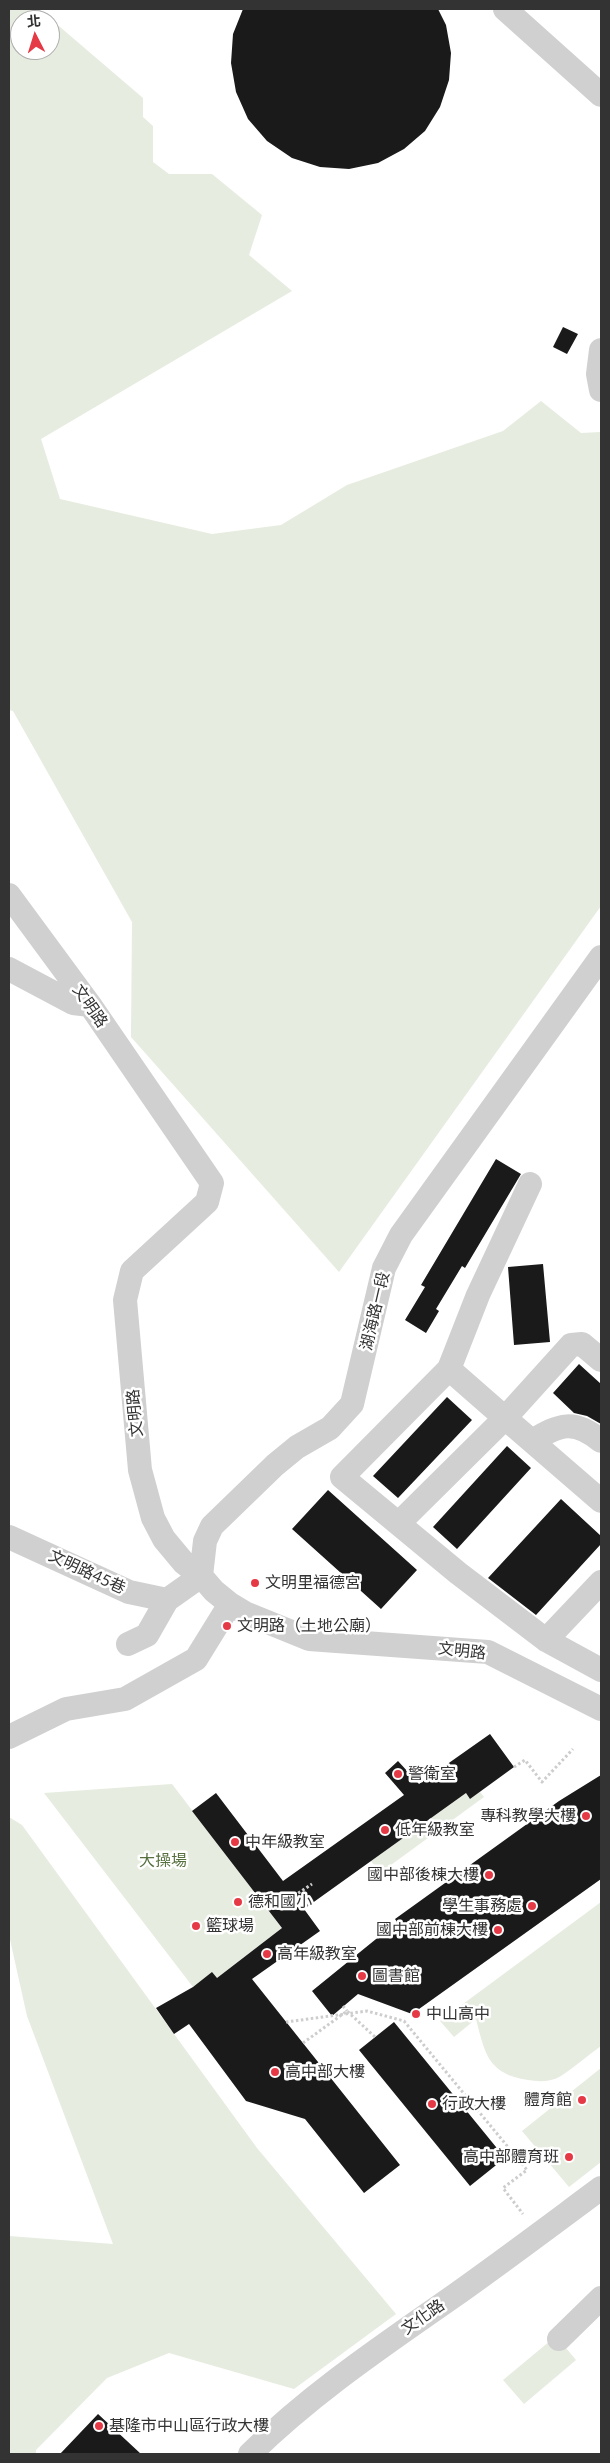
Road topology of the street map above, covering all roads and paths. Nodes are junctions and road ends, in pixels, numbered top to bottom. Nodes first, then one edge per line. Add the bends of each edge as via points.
1 (505, 9) edge
2 (601, 95) edge
3 (601, 350) edge
4 (601, 390) edge
5 (9, 895) edge
6 (601, 957) edge
7 (9, 969) edge
8 (593, 984) edge
9 (90, 1005) junction
10 (530, 1184) dead end
11 (601, 1360) edge
12 (448, 1369) junction
13 (505, 1418) junction
14 (532, 1441) junction
15 (601, 1441) edge
16 (601, 1501) edge
17 (399, 1522) junction
18 (9, 1537) edge
19 (201, 1576) junction
20 (601, 1582) edge
21 (167, 1600) junction
22 (230, 1604) junction
23 (546, 1640) junction
24 (128, 1644) dead end
25 (601, 1670) edge
26 (601, 1709) edge
27 (9, 1737) edge
28 (573, 1749) dead end
29 (514, 1767) dead end
30 (312, 1884) dead end
31 (294, 1896) dead end
32 (343, 2006) dead end
33 (347, 2011) junction
34 (286, 2022) dead end
35 (375, 2037) dead end
36 (302, 2043) dead end
37 (601, 2188) edge
38 (523, 2214) dead end
39 (601, 2298) edge
40 (559, 2339) dead end
41 (250, 2454) edge

1 - 2 street
3 - 4 street via 598,374
5 - 9 street, 文明路
6 - 8 street, 湖海路一段
7 - 9 street via 74,1003
8 - 19 street, 湖海路一段 via 397,1243 384,1268 352,1404 330,1428 296,1447 275,1465 212,1526 205,1541
9 - 19 street, 文明路 via 212,1183 208,1202 132,1272 125,1300 145,1495 164,1539 184,1563
10 - 12 street via 478,1295
11 - 13 street via 582,1344 571,1344
12 - 13 street
12 - 17 street via 342,1477
13 - 14 street
13 - 17 street
14 - 15 street via 550,1430 570,1425 587,1429
14 - 16 street
17 - 23 street via 458,1573
18 - 21 street, 文明路45巷 via 129,1592
19 - 21 street
19 - 22 street, 文明路
20 - 23 street
21 - 24 street via 147,1635
22 - 26 street, 文明路 via 245,1614 309,1639 488,1652
22 - 27 street via 196,1659 125,1698 66,1709
23 - 25 street
28 - 29 path via 542,1782 525,1760
30 - 31 path
32 - 33 path
33 - 35 path
33 - 36 path
34 - 38 path via 367,2010 404,2021 527,2170 503,2188
37 - 41 street, 文化路 via 509,2257 340,2375
39 - 40 street

